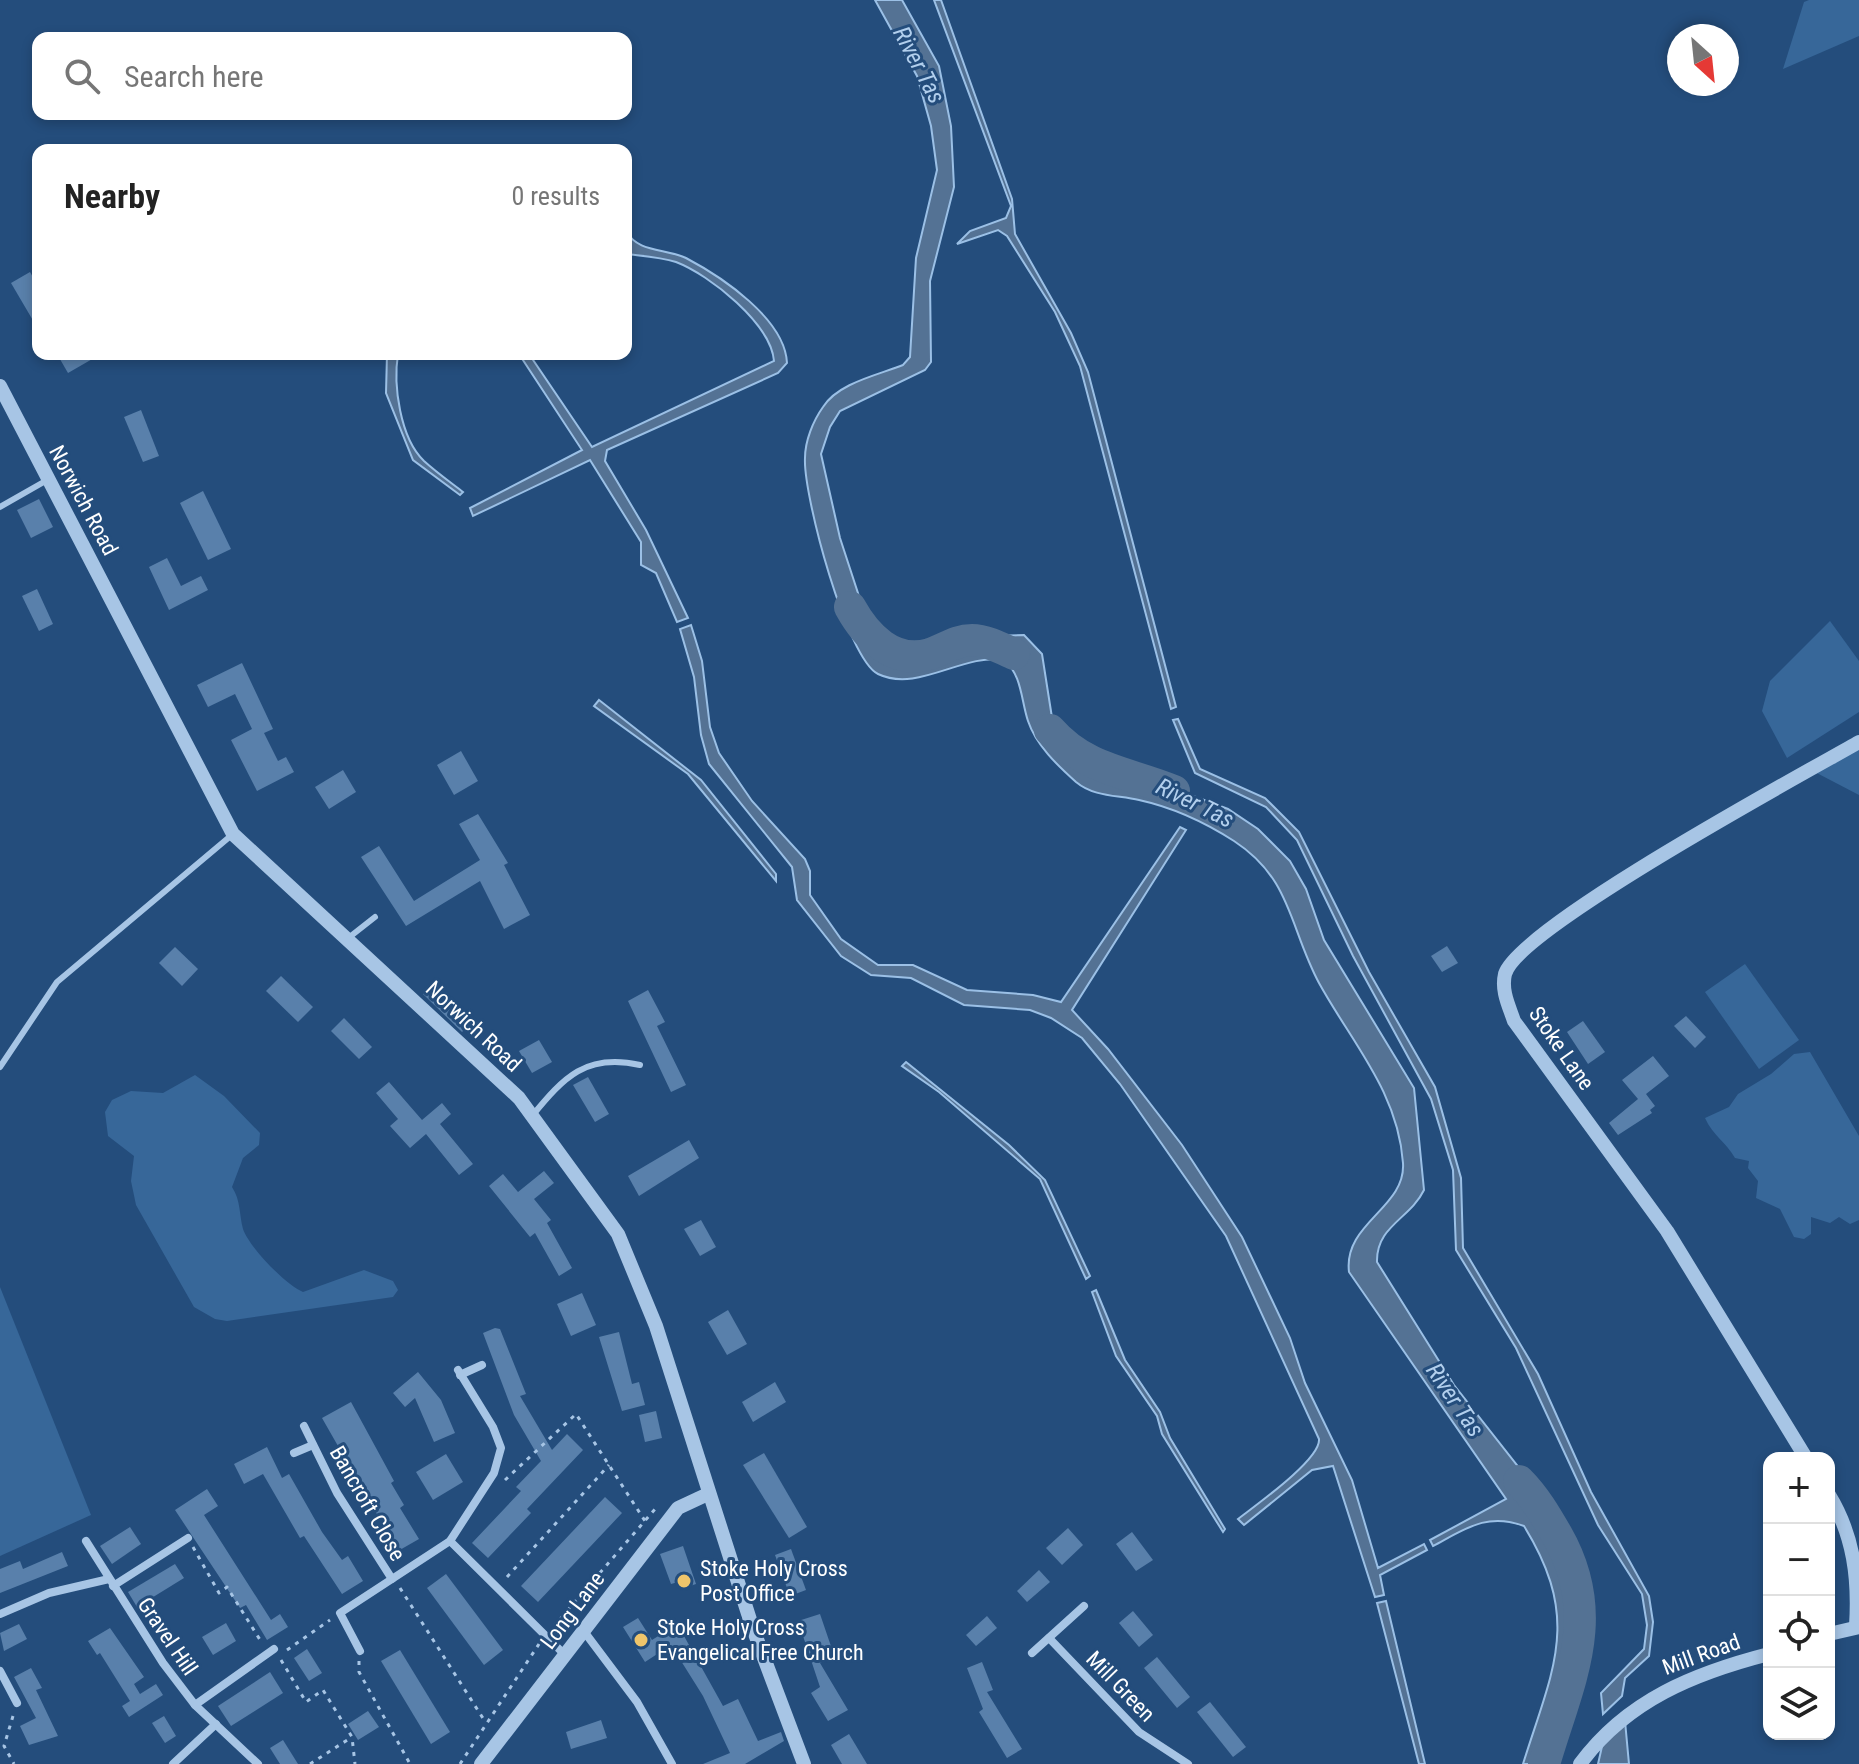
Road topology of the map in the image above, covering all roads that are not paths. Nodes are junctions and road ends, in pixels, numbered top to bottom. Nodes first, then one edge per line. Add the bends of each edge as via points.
1 (0, 386) edge
2 (49, 479) junction
3 (0, 507) edge
4 (1859, 742) edge
5 (233, 834) junction
6 (375, 917) dead end
7 (347, 939) junction
8 (640, 1065) dead end
9 (0, 1067) edge
10 (532, 1116) junction
11 (482, 1365) dead end
12 (304, 1426) dead end
13 (313, 1445) junction
14 (1802, 1452) edge
15 (294, 1453) dead end
16 (708, 1494) junction
17 (1835, 1506) edge
18 (188, 1538) road end
19 (86, 1541) dead end
20 (450, 1541) junction
21 (392, 1579) junction
22 (111, 1582) junction
23 (1084, 1606) dead end
24 (0, 1614) edge
25 (1858, 1626) edge
26 (583, 1630) junction
27 (1835, 1632) edge
28 (1049, 1638) junction
29 (271, 1651) road end
30 (360, 1651) road end
31 (1032, 1653) dead end
32 (565, 1655) junction
33 (1763, 1656) edge
34 (0, 1671) edge
35 (17, 1703) road end
36 (195, 1705) junction
37 (216, 1724) junction
38 (1171, 1755) junction
39 (173, 1764) edge
40 (258, 1764) edge
41 (481, 1764) edge
42 (672, 1764) edge
43 (804, 1764) edge
44 (1164, 1764) edge
45 (1188, 1764) edge
46 (1580, 1764) edge

1 - 2 street, Norwich Road
2 - 3 lane
2 - 5 street, Norwich Road
4 - 14 street, Stoke Lane via 1670,849 1529,944 1514,959 1504,993 1514,1021 1667,1231
5 - 7 street, Norwich Road
5 - 9 lane via 57,982
6 - 7 lane
7 - 10 street, Norwich Road via 519,1098
8 - 10 lane via 612,1059 577,1071
10 - 16 street, Norwich Road via 618,1234 656,1326
11 - 20 street, Bancroft Close via 459,1372 501,1448 494,1473
12 - 13 street, Bancroft Close
13 - 15 street, Bancroft Close
13 - 21 street, Bancroft Close
16 - 26 street, Long Lane via 678,1508
16 - 43 street, Norwich Road
17 - 25 street via 1854,1556
18 - 22 street, Gravel Hill
19 - 22 street, Gravel Hill
20 - 21 street, Bancroft Close
20 - 32 street
21 - 30 street, Bancroft Close via 340,1613
22 - 24 street via 49,1593
22 - 36 street, Gravel Hill
23 - 28 street
25 - 27 street
26 - 32 street, Long Lane
26 - 42 street via 637,1702
28 - 31 street
28 - 38 street, Mill Green via 1139,1732
29 - 36 street, Gravel Hill
32 - 41 street, Long Lane
33 - 46 street, Mill Road via 1655,1695 1627,1715
34 - 35 street
36 - 37 street, Gravel Hill
37 - 39 street
37 - 40 street, Gravel Hill
38 - 44 street
38 - 45 street, Mill Green

